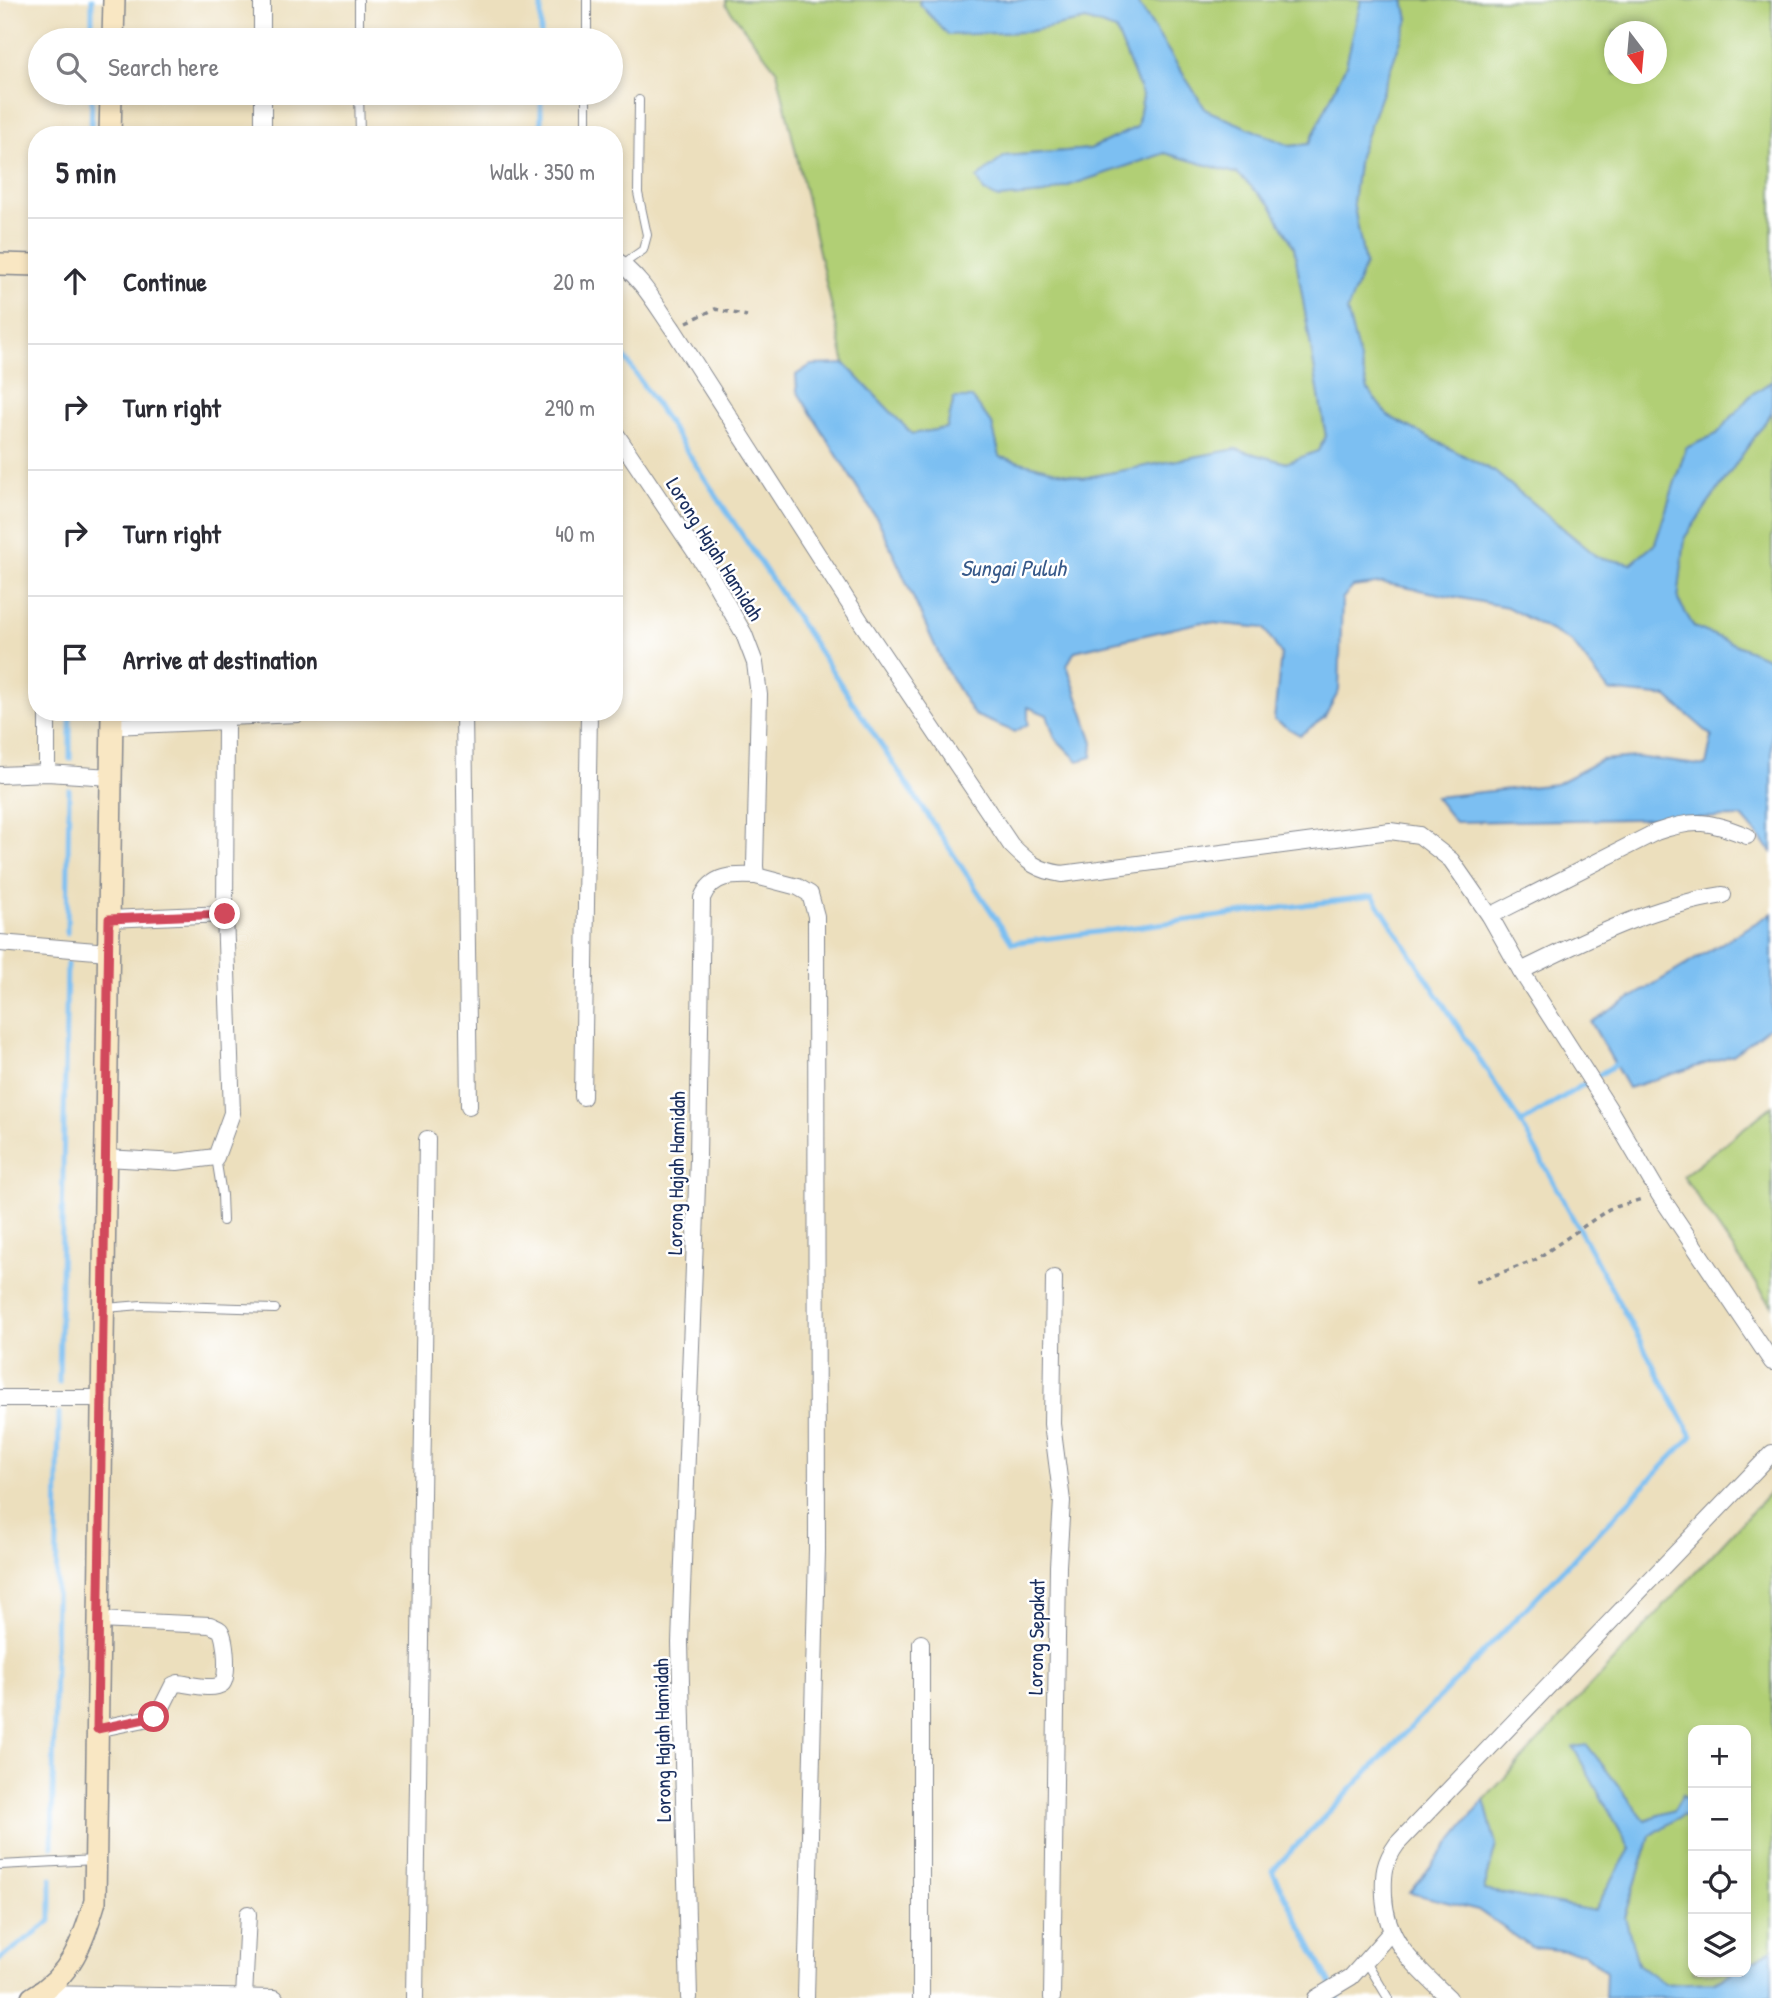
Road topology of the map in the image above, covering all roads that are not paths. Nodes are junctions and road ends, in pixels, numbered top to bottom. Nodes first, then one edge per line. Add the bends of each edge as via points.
1 (114, 0) edge
2 (262, 0) edge
3 (359, 0) edge
4 (587, 0) edge
5 (113, 28) edge
6 (262, 28) edge
7 (359, 28) edge
8 (587, 28) edge
9 (639, 100) dead end
10 (111, 105) edge
11 (263, 105) edge
12 (359, 105) edge
13 (586, 105) edge
14 (110, 126) edge
15 (263, 126) edge
16 (360, 126) edge
17 (586, 126) edge
18 (623, 260) edge
19 (0, 264) edge
20 (28, 265) edge
21 (623, 267) edge
22 (623, 444) edge
23 (47, 721) edge
24 (112, 721) edge
25 (226, 721) edge
26 (464, 721) edge
27 (589, 721) edge
28 (47, 773) junction
29 (0, 775) edge
30 (111, 777) junction
31 (1747, 836) dead end
32 (757, 876) junction
33 (1723, 895) dead end
34 (225, 914) junction
35 (1490, 916) junction
36 (109, 919) junction
37 (0, 943) edge
38 (108, 952) junction
39 (1521, 971) junction
40 (583, 1097) dead end
41 (468, 1106) dead end
42 (427, 1139) dead end
43 (216, 1157) junction
44 (106, 1158) junction
45 (223, 1221) dead end
46 (1054, 1278) dead end
47 (103, 1308) junction
48 (275, 1309) dead end
49 (1772, 1362) edge
50 (0, 1398) edge
51 (102, 1398) junction
52 (1772, 1453) edge
53 (99, 1620) junction
54 (921, 1643) dead end
55 (97, 1729) junction
56 (95, 1860) junction
57 (0, 1865) edge
58 (248, 1914) dead end
59 (1391, 1932) junction
60 (1366, 1961) junction
61 (36, 1996) edge
62 (135, 1997) edge
63 (244, 1997) edge
64 (275, 1998) edge
65 (415, 1998) edge
66 (689, 1998) edge
67 (806, 1998) edge
68 (921, 1998) edge
69 (1052, 1998) edge
70 (1316, 1998) edge
71 (1388, 1998) edge
72 (1449, 1998) edge

1 - 5 street
2 - 6 street
3 - 7 lane
4 - 8 lane
9 - 18 lane via 638,193 647,235 643,250
10 - 14 street
11 - 15 street
12 - 16 lane
13 - 17 lane
19 - 20 street
21 - 35 street via 673,329 860,622 1028,862 1062,874 1390,831 1419,835 1436,847 1451,860
22 - 32 street, Lorong Hajah Hamidah via 708,571 755,663 759,695
23 - 28 street
24 - 30 street
25 - 34 street
26 - 41 street
27 - 40 street
28 - 29 street
28 - 30 street
30 - 36 street
31 - 35 street via 1713,823 1676,825
32 - 66 street, Lorong Hajah Hamidah via 716,879 702,898 698,1171 680,1643
32 - 67 street via 810,894 816,916 817,1550
33 - 39 street via 1692,900 1610,928
34 - 36 street
34 - 43 street via 232,1113
35 - 39 street
36 - 38 street
37 - 38 street
38 - 44 street
39 - 49 street via 1659,1194
42 - 65 street
43 - 44 street via 177,1161
43 - 45 lane
44 - 47 street
46 - 69 street, Lorong Sepakat via 1052,1424 1062,1501
47 - 48 lane
47 - 51 street
50 - 51 street
51 - 53 street
52 - 59 street via 1397,1844 1383,1874 1384,1908
53 - 55 street
53 - 55 street via 210,1625 220,1630 225,1641 226,1678 215,1687 178,1683 154,1717
54 - 68 street
55 - 56 street
56 - 57 lane
56 - 61 street via 95,1901 85,1935 67,1970
58 - 63 street
59 - 60 street
59 - 72 street via 1409,1960
60 - 70 street via 1351,1977
60 - 71 lane
61 - 62 street
62 - 63 street
63 - 64 street

